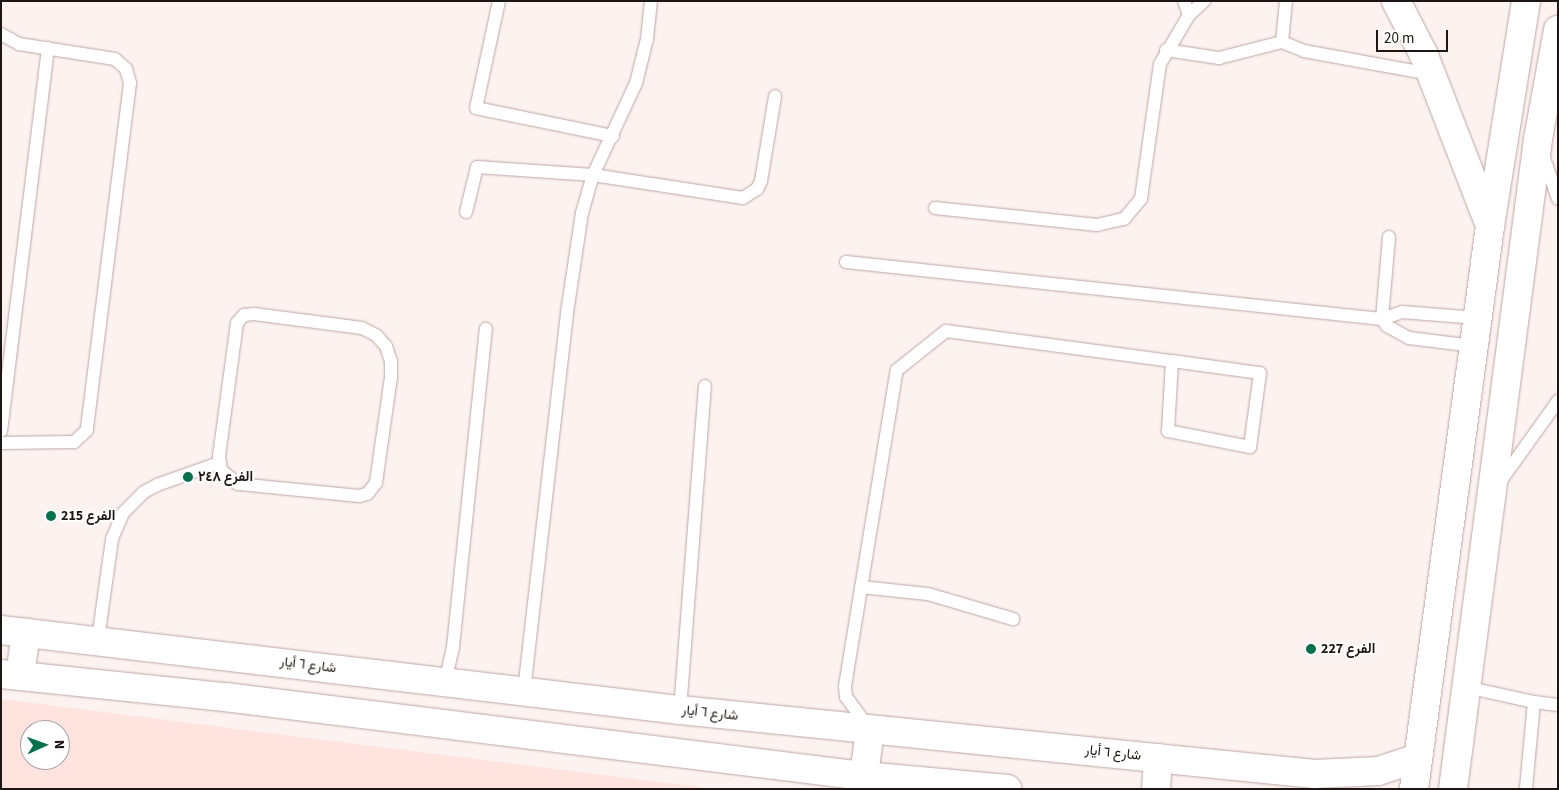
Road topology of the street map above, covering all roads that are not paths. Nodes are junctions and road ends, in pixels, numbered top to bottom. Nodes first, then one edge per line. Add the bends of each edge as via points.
1 (499, 1) edge
2 (651, 1) edge
3 (1184, 1) edge
4 (1204, 1) edge
5 (1286, 1) edge
6 (1396, 1) edge
7 (1526, 1) edge
8 (1189, 14) junction
9 (1558, 30) edge
10 (1, 34) edge
11 (1282, 42) junction
12 (48, 48) junction
13 (1166, 50) junction
14 (1431, 74) junction
15 (775, 96) dead end
16 (614, 136) junction
17 (1538, 139) junction
18 (594, 175) junction
19 (1558, 199) edge
20 (935, 208) dead end
21 (466, 212) dead end
22 (1490, 226) junction
23 (1389, 237) dead end
24 (846, 262) dead end
25 (1477, 318) junction
26 (1382, 319) junction
27 (486, 329) dead end
28 (1474, 346) junction
29 (1172, 361) junction
30 (705, 386) dead end
31 (1558, 400) edge
32 (1, 431) edge
33 (1, 443) edge
34 (219, 464) junction
35 (1491, 495) junction
36 (862, 587) junction
37 (1013, 619) dead end
38 (14, 631) edge
39 (98, 639) junction
40 (232, 655) junction
41 (11, 675) edge
42 (445, 682) junction
43 (1466, 687) junction
44 (524, 691) junction
45 (225, 697) junction
46 (610, 701) junction
47 (1534, 702) junction
48 (1558, 705) edge
49 (680, 710) junction
50 (870, 730) junction
51 (605, 742) junction
52 (1158, 758) junction
53 (1418, 758) junction
54 (864, 776) junction
55 (1002, 788) edge
56 (1007, 789) edge
57 (1156, 789) edge
58 (1414, 789) edge
59 (1452, 789) edge
60 (1526, 789) edge

1 - 16 lane via 476,108
2 - 16 lane via 644,59 630,102
3 - 8 lane
4 - 8 lane
5 - 11 lane
6 - 14 main road
7 - 22 main road
8 - 13 lane
9 - 17 main road
10 - 12 lane via 19,44
11 - 13 lane via 1219,58
11 - 14 lane via 1304,51
12 - 32 lane
12 - 33 lane via 115,59 129,76 128,92 87,430 74,442
13 - 20 lane via 1155,79 1141,199 1124,220 1097,225
14 - 22 main road
15 - 18 lane via 761,181 750,195 735,198
16 - 18 lane
17 - 19 lane
17 - 35 main road
18 - 21 lane via 477,167
18 - 44 lane via 582,213 567,312
22 - 25 main road
23 - 26 lane
24 - 26 lane
25 - 26 lane via 1402,312
25 - 28 main road
26 - 28 lane via 1400,336
27 - 42 lane via 453,647
28 - 53 main road
29 - 29 lane via 1260,373 1250,447 1168,431
29 - 36 lane via 946,331 897,370 882,445
30 - 49 lane
31 - 35 lane
34 - 34 lane via 226,476 238,484 359,496 367,494 376,483 391,377 391,361 386,346 376,335 362,328 244,315 236,328
34 - 39 lane via 157,485 138,497 123,513 112,539
35 - 43 main road
36 - 37 lane via 928,594
36 - 50 lane via 845,686 846,697
38 - 39 main road, شارع ٦ أيار
38 - 41 main road
39 - 40 main road, شارع ٦ أيار
40 - 42 main road, شارع ٦ أيار
40 - 45 main road
41 - 45 main road
42 - 44 main road, شارع ٦ أيار
43 - 47 lane
43 - 59 main road
44 - 46 main road, شارع ٦ أيار
45 - 51 main road
46 - 49 main road, شارع ٦ أيار
46 - 51 main road
47 - 48 lane
47 - 60 lane
49 - 50 main road, شارع ٦ أيار
50 - 52 main road, شارع ٦ أيار
50 - 54 main road
51 - 54 main road
52 - 53 main road, شارع ٦ أيار via 1336,775 1378,771
52 - 57 main road
53 - 58 main road
54 - 55 main road
55 - 56 main road

